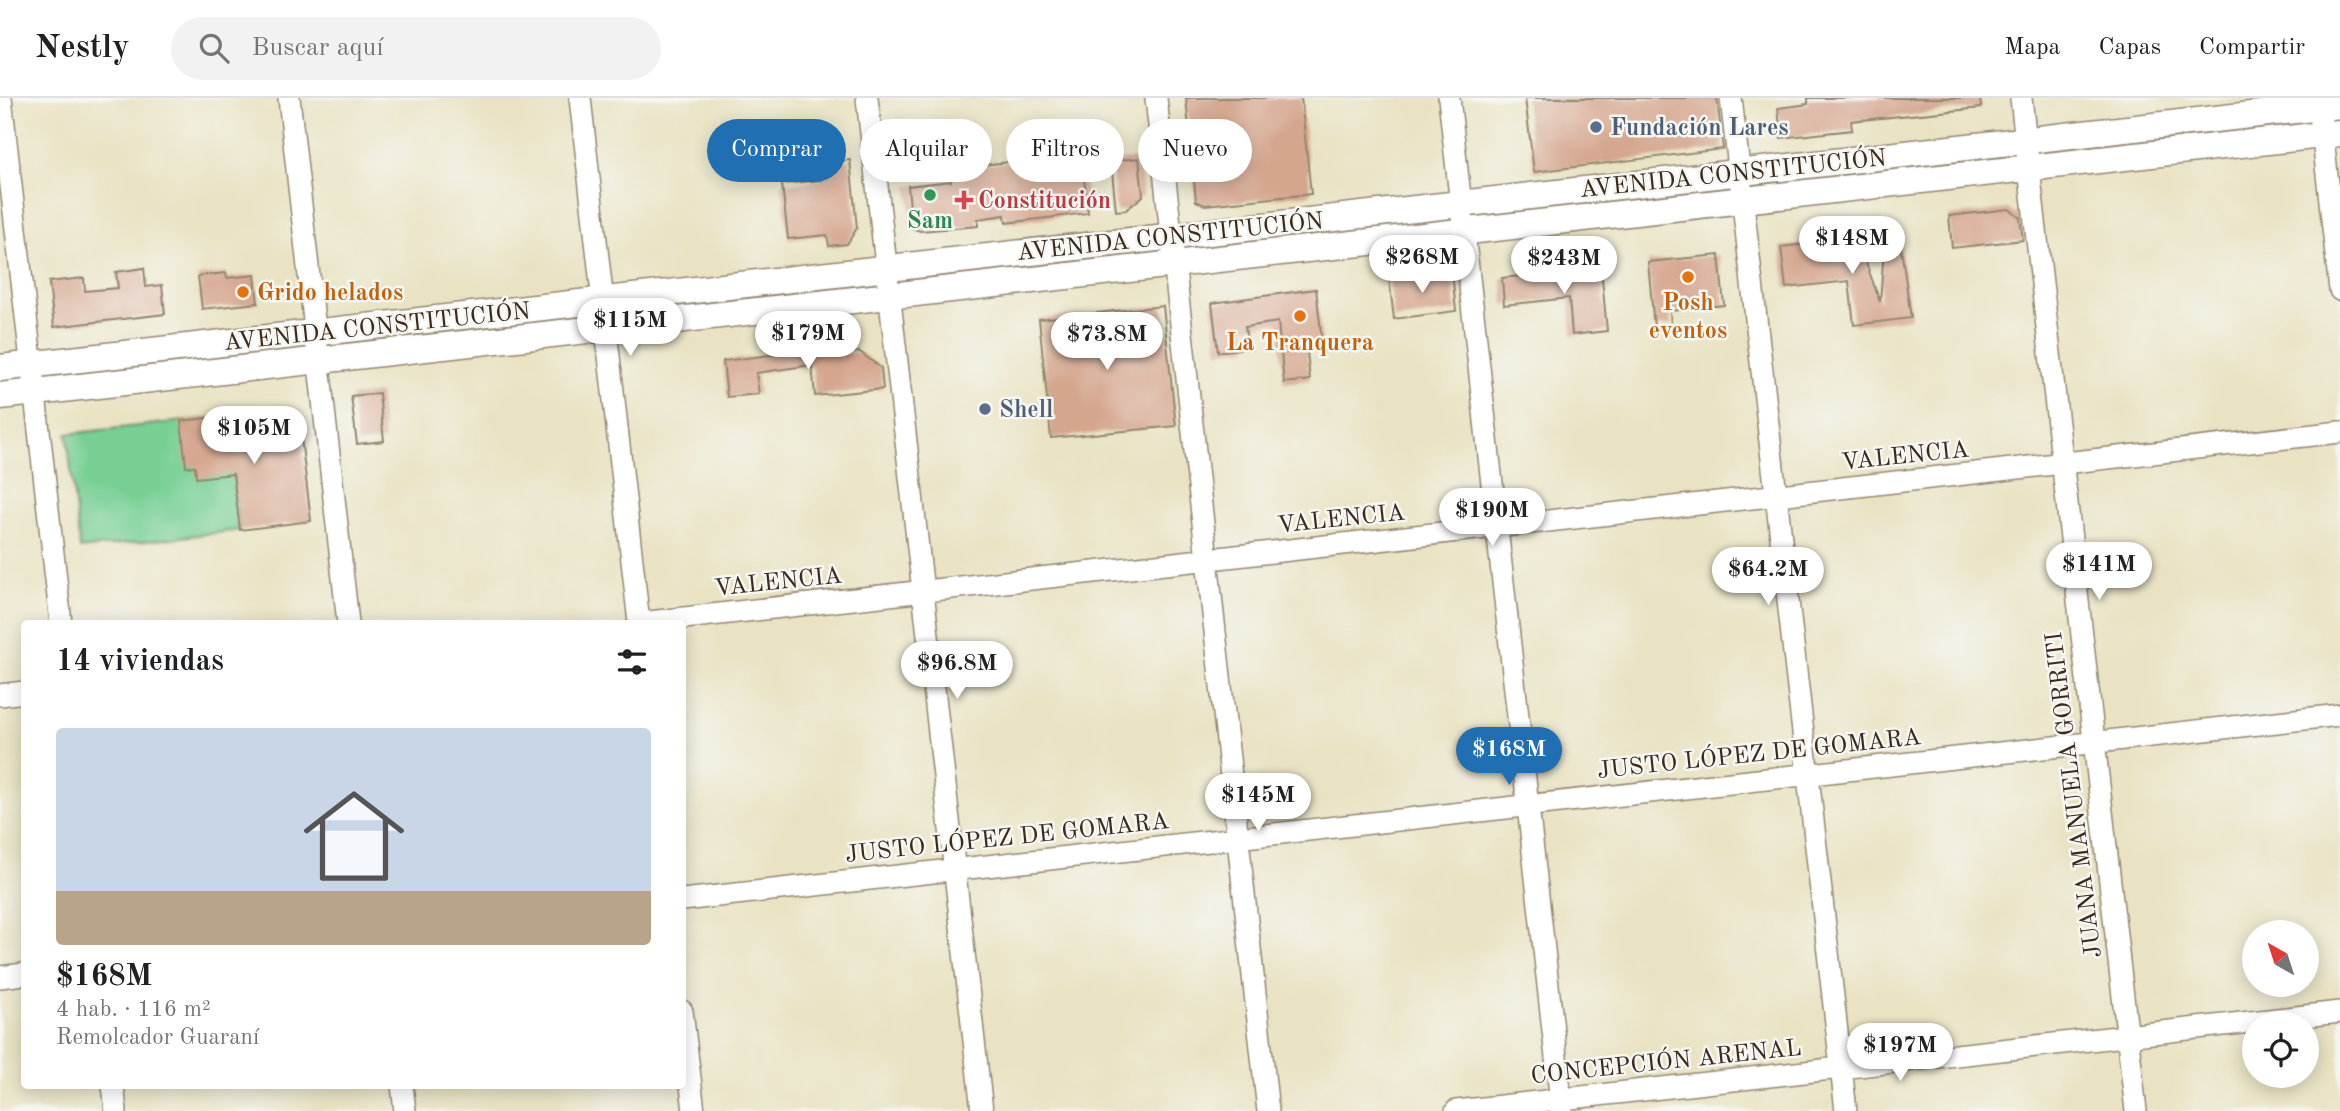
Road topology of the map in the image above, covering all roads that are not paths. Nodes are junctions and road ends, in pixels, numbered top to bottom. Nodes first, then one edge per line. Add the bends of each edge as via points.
1 (1, 98) edge
2 (289, 98) edge
3 (580, 98) edge
4 (867, 98) edge
5 (1156, 98) edge
6 (1449, 98) edge
7 (1731, 98) edge
8 (2021, 98) edge
9 (2326, 103) edge
10 (2331, 134) edge
11 (2026, 140) junction
12 (2030, 168) junction
13 (1740, 172) junction
14 (1743, 200) junction
15 (1461, 204) junction
16 (1464, 232) junction
17 (1172, 236) junction
18 (1175, 264) junction
19 (887, 268) junction
20 (2340, 290) edge
21 (890, 296) junction
22 (603, 300) junction
23 (606, 328) junction
24 (316, 333) junction
25 (319, 360) junction
26 (32, 365) junction
27 (0, 368) edge
28 (35, 392) junction
29 (0, 396) edge
30 (2340, 432) edge
31 (2062, 463) junction
32 (1776, 495) junction
33 (1497, 527) junction
34 (1207, 559) junction
35 (923, 591) junction
36 (61, 620) edge
37 (348, 620) edge
38 (640, 620) edge
39 (667, 620) edge
40 (21, 692) edge
41 (0, 695) edge
42 (2340, 715) edge
43 (2094, 742) junction
44 (1808, 774) junction
45 (1528, 806) junction
46 (1238, 838) junction
47 (955, 870) junction
48 (686, 900) edge
49 (21, 974) edge
50 (0, 977) edge
51 (2340, 1012) edge
52 (2127, 1036) junction
53 (686, 1044) edge
54 (1841, 1068) junction
55 (113, 1089) edge
56 (402, 1089) edge
57 (1562, 1105) edge
58 (116, 1111) edge
59 (405, 1111) edge
60 (694, 1111) edge
61 (982, 1111) edge
62 (1268, 1111) edge
63 (1456, 1111) edge
64 (1846, 1111) edge
65 (2136, 1111) edge

1 - 26 street
2 - 24 street
3 - 22 street
4 - 19 street
5 - 17 street
6 - 15 street
7 - 13 street
8 - 11 street, JUANA MANUELA GORRITI
9 - 10 street
9 - 11 main road, AVENIDA CONSTITUCIÓN
10 - 12 main road, AVENIDA CONSTITUCIÓN
10 - 20 street
11 - 12 street, JUANA MANUELA GORRITI
11 - 13 main road, AVENIDA CONSTITUCIÓN
12 - 14 main road, AVENIDA CONSTITUCIÓN
12 - 31 street, JUANA MANUELA GORRITI
13 - 14 street
13 - 15 main road, AVENIDA CONSTITUCIÓN
14 - 16 main road, AVENIDA CONSTITUCIÓN
14 - 32 street
15 - 16 street
15 - 17 main road, AVENIDA CONSTITUCIÓN
16 - 18 main road, AVENIDA CONSTITUCIÓN
16 - 33 street
17 - 18 street
17 - 19 main road, AVENIDA CONSTITUCIÓN
18 - 21 main road, AVENIDA CONSTITUCIÓN
18 - 34 street
19 - 21 street
19 - 22 main road, AVENIDA CONSTITUCIÓN
21 - 23 main road, AVENIDA CONSTITUCIÓN
21 - 35 street
22 - 23 street
22 - 24 main road, AVENIDA CONSTITUCIÓN
23 - 25 main road, AVENIDA CONSTITUCIÓN
23 - 38 street
24 - 25 street
24 - 26 main road, AVENIDA CONSTITUCIÓN
25 - 28 main road, AVENIDA CONSTITUCIÓN
25 - 37 street
26 - 27 main road, AVENIDA CONSTITUCIÓN
26 - 28 street
28 - 29 main road, AVENIDA CONSTITUCIÓN
28 - 36 street
30 - 31 street, VALENCIA
31 - 32 street, VALENCIA
31 - 43 street, JUANA MANUELA GORRITI
32 - 33 street, VALENCIA
32 - 44 street
33 - 34 street, VALENCIA
33 - 45 street
34 - 35 street, VALENCIA
34 - 46 street
35 - 39 street, VALENCIA
35 - 47 street
40 - 41 street
42 - 43 street, JUSTO LÓPEZ DE GOMARA
43 - 44 street, JUSTO LÓPEZ DE GOMARA
43 - 52 street, JUANA MANUELA GORRITI
44 - 45 street, JUSTO LÓPEZ DE GOMARA
44 - 54 street
45 - 46 street, JUSTO LÓPEZ DE GOMARA
45 - 57 street
46 - 47 street, JUSTO LÓPEZ DE GOMARA
46 - 62 street
47 - 48 street, JUSTO LÓPEZ DE GOMARA
47 - 61 street
49 - 50 street
51 - 52 street, CONCEPCIÓN ARENAL
52 - 54 street, CONCEPCIÓN ARENAL
52 - 65 street, JUANA MANUELA GORRITI
53 - 60 street
54 - 57 street, CONCEPCIÓN ARENAL
54 - 64 street
55 - 58 street
56 - 59 street
57 - 63 street, CONCEPCIÓN ARENAL

